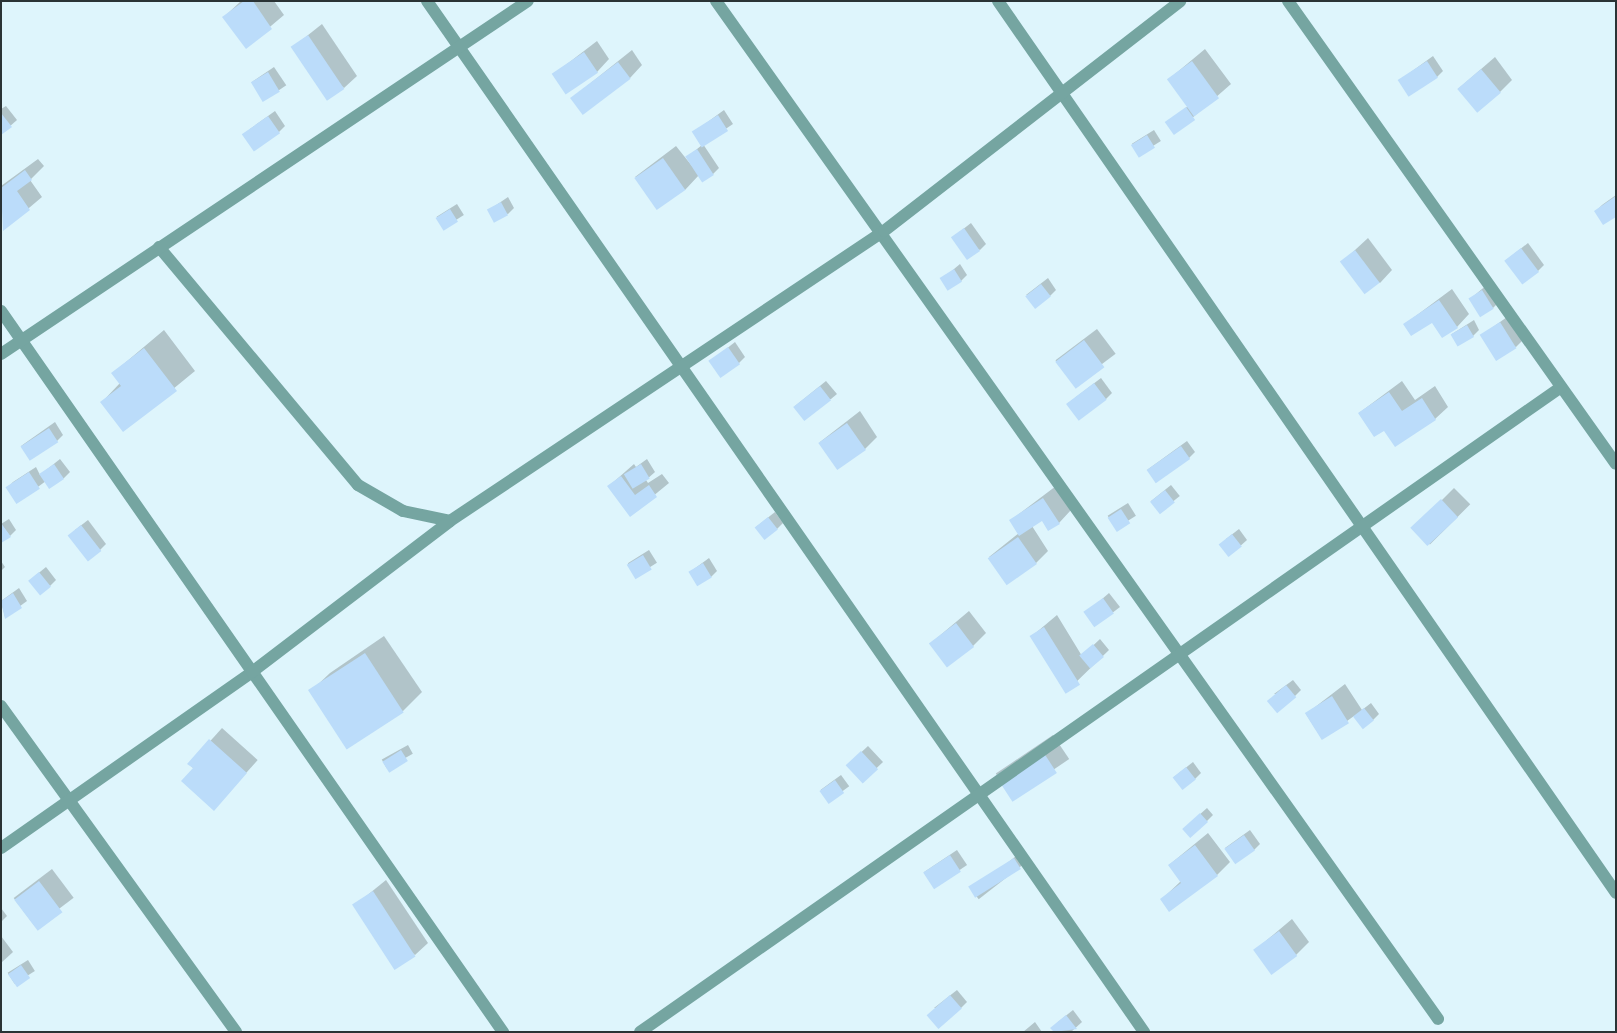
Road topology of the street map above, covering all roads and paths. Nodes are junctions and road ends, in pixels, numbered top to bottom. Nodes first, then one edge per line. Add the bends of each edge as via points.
1 (427, 1) edge
2 (528, 1) edge
3 (716, 1) edge
4 (998, 1) edge
5 (1180, 1) edge
6 (1288, 1) edge
7 (459, 47) junction
8 (1061, 93) junction
9 (881, 233) junction
10 (159, 247) junction
11 (1, 311) edge
12 (21, 339) junction
13 (1, 354) edge
14 (681, 367) junction
15 (1562, 387) junction
16 (1616, 464) edge
17 (450, 521) junction
18 (1362, 527) junction
19 (1180, 654) junction
20 (252, 672) junction
21 (1, 706) edge
22 (979, 794) junction
23 (69, 800) junction
24 (1, 848) edge
25 (1616, 893) edge
26 (1438, 1019) dead end
27 (236, 1032) edge
28 (502, 1032) edge
29 (640, 1032) edge
30 (1144, 1032) edge

1 - 7 street
2 - 7 street
3 - 9 street
4 - 8 street
5 - 8 street
6 - 15 street
7 - 10 street
7 - 14 street
8 - 9 street
8 - 18 street
9 - 14 street
9 - 19 street
10 - 12 street
10 - 17 street via 358,485 403,511
11 - 12 street
12 - 13 street
12 - 20 street
14 - 17 street
14 - 22 street
15 - 16 street
15 - 18 street
17 - 20 street
18 - 19 street
18 - 25 street
19 - 22 street
19 - 26 street
20 - 23 street
20 - 28 street
21 - 23 street
22 - 29 street
22 - 30 street
23 - 24 street
23 - 27 street

